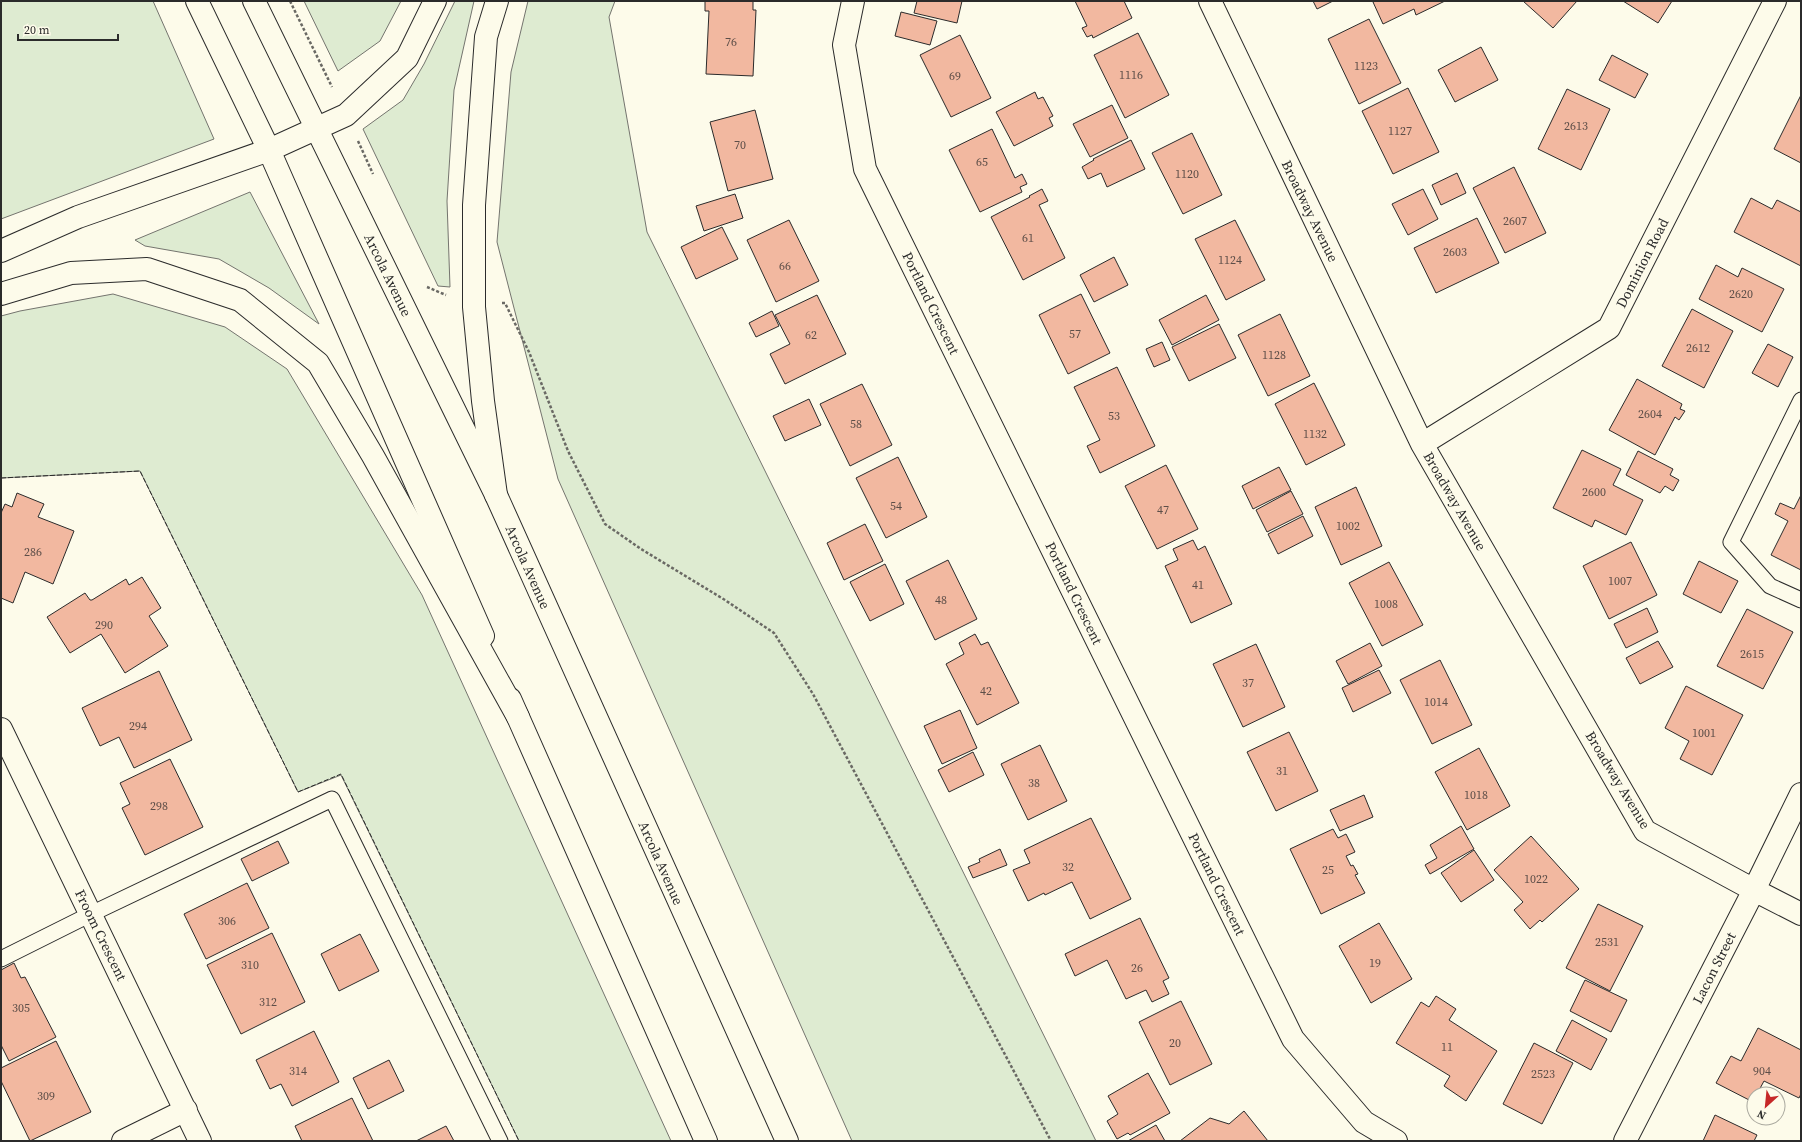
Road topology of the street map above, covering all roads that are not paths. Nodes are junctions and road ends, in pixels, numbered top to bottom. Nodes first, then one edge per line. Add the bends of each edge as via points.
1 (197, 1) edge
2 (254, 1) edge
3 (435, 1) edge
4 (497, 1) edge
5 (853, 1) edge
6 (1210, 1) edge
7 (1775, 1) edge
8 (316, 130) junction
9 (269, 150) junction
10 (1, 250) edge
11 (1, 294) edge
12 (1801, 400) edge
13 (1422, 444) junction
14 (496, 495) junction
15 (1801, 600) edge
16 (518, 717) junction
17 (1, 729) edge
18 (1801, 794) edge
19 (1754, 890) junction
20 (91, 914) junction
21 (1801, 914) edge
22 (1, 959) edge
23 (186, 1110) junction
24 (1628, 1140) edge
25 (123, 1141) edge
26 (200, 1141) edge
27 (500, 1141) edge
28 (706, 1141) edge
29 (786, 1141) edge
30 (1396, 1141) edge

1 - 9 main road
2 - 8 main road, Arcola Avenue
3 - 8 main road via 407,58 346,115
4 - 14 main road via 486,37 474,205 474,307
5 - 30 main road, Portland Crescent via 844,45 865,169 1293,1039 1364,1122
6 - 13 main road, Broadway Avenue
7 - 13 main road, Dominion Road via 1609,328
8 - 9 main road
8 - 14 main road, Arcola Avenue
9 - 10 main road via 78,217
9 - 16 main road
11 - 16 main road via 71,273 147,269 240,300 318,363 373,456
12 - 15 lane via 1731,542 1770,586
13 - 19 main road, Broadway Avenue via 1645,831
14 - 29 main road, Arcola Avenue
16 - 28 main road
17 - 20 main road, Froom Crescent
18 - 19 main road, Lacon Street
19 - 21 main road, Broadway Avenue
19 - 24 main road, Lacon Street
20 - 22 lane
20 - 23 main road, Froom Crescent
20 - 27 lane via 332,799
23 - 25 main road
23 - 26 main road, Froom Crescent

